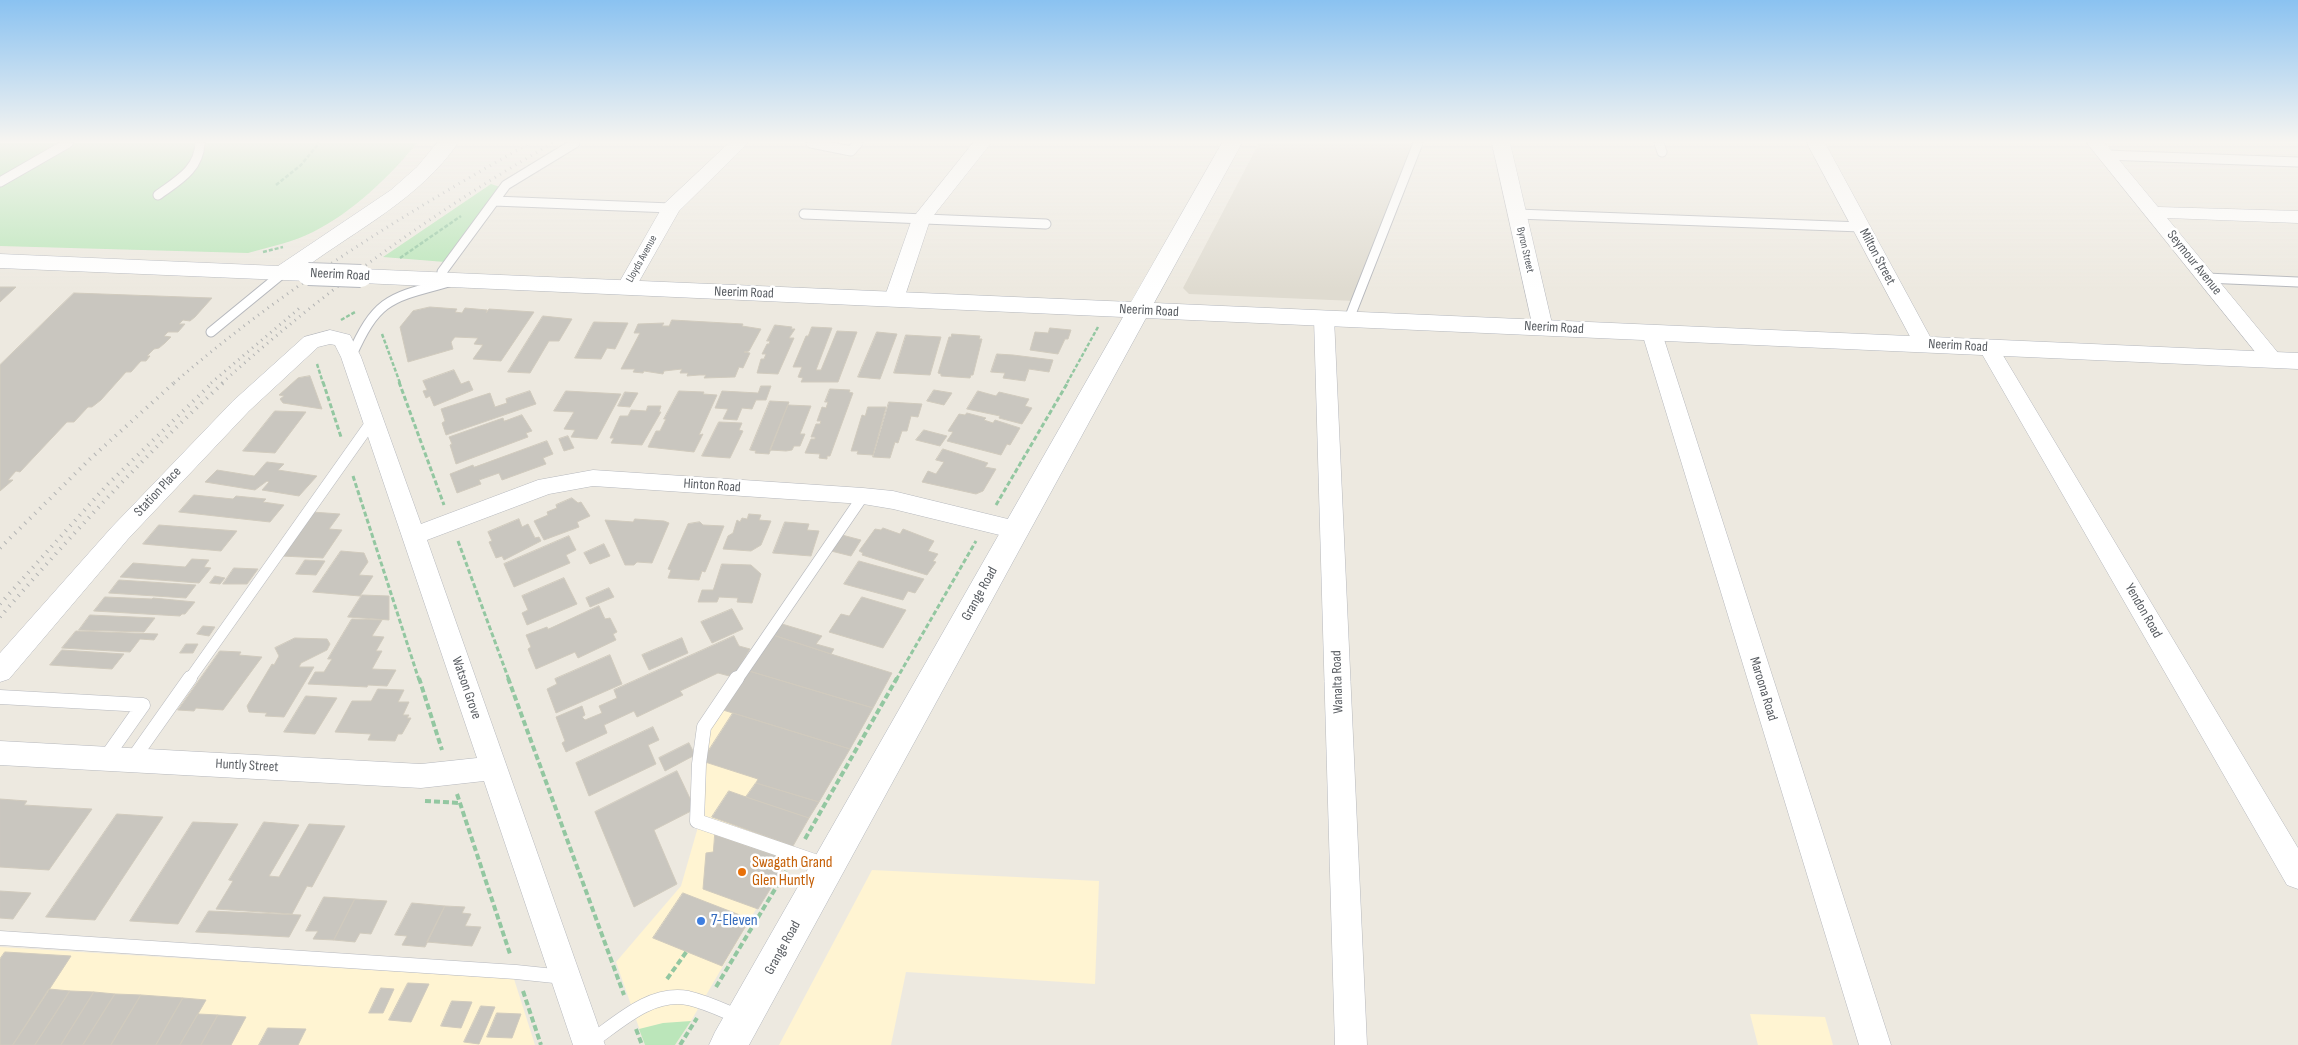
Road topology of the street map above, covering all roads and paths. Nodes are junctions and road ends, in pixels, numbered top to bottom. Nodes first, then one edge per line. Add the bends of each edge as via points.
1 (161, 192) edge
2 (401, 192) edge
3 (501, 192) edge
4 (688, 192) edge
5 (943, 192) edge
6 (1205, 192) edge
7 (1398, 192) edge
8 (1512, 192) edge
9 (1842, 192) edge
10 (2136, 192) edge
11 (158, 194) dead end
12 (494, 201) junction
13 (671, 208) junction
14 (2152, 212) junction
15 (466, 213) dead end
16 (804, 214) dead end
17 (1517, 214) junction
18 (2298, 218) edge
19 (921, 219) junction
20 (1046, 224) dead end
21 (1861, 227) junction
22 (0, 261) edge
23 (396, 262) dead end
24 (284, 273) junction
25 (450, 276) junction
26 (2206, 278) junction
27 (2298, 282) edge
28 (626, 288) junction
29 (894, 299) junction
30 (1109, 309) junction
31 (1139, 310) junction
32 (1337, 319) junction
33 (381, 326) dead end
34 (1543, 328) junction
35 (211, 332) dead end
36 (1652, 333) junction
37 (1924, 344) junction
38 (344, 347) junction
39 (1988, 347) junction
40 (2272, 359) junction
41 (2298, 361) edge
42 (316, 362) dead end
43 (373, 420) junction
44 (347, 457) junction
45 (863, 496) junction
46 (450, 521) junction
47 (986, 523) junction
48 (1016, 530) junction
49 (413, 536) junction
50 (967, 538) dead end
51 (0, 671) edge
52 (0, 697) edge
53 (0, 753) edge
54 (105, 759) junction
55 (132, 760) junction
56 (494, 768) junction
57 (450, 774) junction
58 (796, 855) junction
59 (829, 866) junction
60 (2298, 875) edge
61 (0, 938) edge
62 (516, 972) junction
63 (564, 977) junction
64 (706, 1004) junction
65 (631, 1015) junction
66 (743, 1018) junction
67 (589, 1044) edge
68 (541, 1045) edge
69 (642, 1045) edge
70 (680, 1045) edge
71 (728, 1045) edge
72 (1351, 1045) edge
73 (1875, 1045) edge

1 - 11 lane
2 - 24 main road
3 - 12 lane
4 - 13 street, Lloyds Avenue
5 - 19 street
6 - 31 main road, Grange Road
7 - 32 lane via 1369,264
8 - 17 street, Byron Street
9 - 21 street, Milton Street
10 - 14 street, Seymour Avenue
12 - 13 lane
12 - 25 lane
13 - 28 street, Lloyds Avenue
14 - 18 street
14 - 26 street, Seymour Avenue
15 - 23 path
16 - 19 lane
17 - 21 lane
17 - 34 street, Byron Street
19 - 20 lane
19 - 29 street
21 - 37 street, Milton Street
22 - 24 main road, Neerim Road
24 - 25 main road, Neerim Road, bridge
24 - 35 lane
25 - 28 main road, Neerim Road
25 - 38 lane via 388,303
26 - 27 lane
26 - 40 street, Seymour Avenue
28 - 29 main road, Neerim Road
29 - 30 main road, Neerim Road
30 - 31 main road, Neerim Road
30 - 47 path
31 - 32 main road, Neerim Road
31 - 48 main road, Grange Road
32 - 34 main road, Neerim Road
32 - 72 street, Wanalta Road
33 - 46 path
34 - 36 main road, Neerim Road
36 - 37 main road, Neerim Road
36 - 73 street, Maroona Road
37 - 39 main road, Neerim Road
38 - 43 street, Watson Grove
38 - 51 street, Station Place via 319,338 304,348 215,432 120,533
39 - 40 main road, Neerim Road
39 - 60 street, Yendon Road
40 - 41 main road, Neerim Road
42 - 44 path
43 - 44 lane
43 - 49 street, Watson Grove
44 - 55 lane
44 - 57 path
45 - 46 street, Hinton Road via 593,478 546,486
45 - 47 street, Hinton Road via 894,500
45 - 58 lane via 704,727 698,764 697,821
46 - 49 street, Hinton Road
46 - 65 path
47 - 48 street, Hinton Road
48 - 59 main road, Grange Road
49 - 56 street, Watson Grove
50 - 58 path via 976,540
52 - 54 lane via 143,705
53 - 54 street, Huntly Street
54 - 55 street, Huntly Street
55 - 57 street, Huntly Street via 421,776
56 - 57 street, Huntly Street
56 - 63 street, Watson Grove
57 - 62 path
58 - 59 lane
58 - 64 path
59 - 66 main road, Grange Road
61 - 62 lane
62 - 63 lane
62 - 68 path
63 - 67 street, Watson Grove
64 - 65 lane via 680,997 665,998 649,1003
64 - 66 lane
64 - 70 path
65 - 67 lane
65 - 69 path
66 - 71 main road, Grange Road

